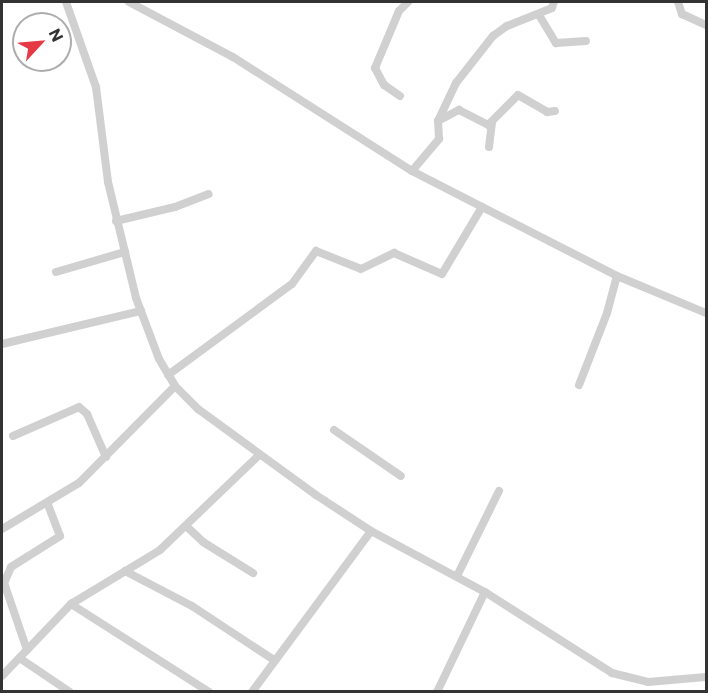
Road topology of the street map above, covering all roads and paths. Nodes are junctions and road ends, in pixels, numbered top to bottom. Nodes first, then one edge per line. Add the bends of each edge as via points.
1 (66, 2) edge
2 (129, 2) edge
3 (408, 2) edge
4 (554, 2) edge
5 (678, 2) edge
6 (538, 15) junction
7 (706, 25) edge
8 (586, 41) dead end
9 (400, 96) dead end
10 (447, 99) junction
11 (459, 110) junction
12 (555, 111) dead end
13 (438, 121) junction
14 (492, 123) junction
15 (489, 147) dead end
16 (412, 171) junction
17 (209, 194) dead end
18 (482, 207) junction
19 (116, 221) junction
20 (125, 252) junction
21 (56, 272) dead end
22 (617, 276) junction
23 (141, 310) junction
24 (706, 313) edge
25 (2, 344) edge
26 (168, 375) junction
27 (579, 385) dead end
28 (175, 386) junction
29 (333, 430) dead end
30 (13, 436) dead end
31 (259, 454) junction
32 (106, 457) junction
33 (400, 476) dead end
34 (499, 491) dead end
35 (48, 504) junction
36 (186, 526) junction
37 (2, 529) edge
38 (371, 531) junction
39 (125, 571) junction
40 (253, 573) dead end
41 (458, 576) junction
42 (485, 592) junction
43 (71, 604) junction
44 (27, 650) junction
45 (21, 659) junction
46 (274, 660) junction
47 (2, 676) edge
48 (706, 677) edge
49 (70, 692) edge
50 (209, 692) edge
51 (252, 692) edge
52 (437, 692) edge

1 - 19 street via 96,87
2 - 16 street via 233,57
3 - 9 street via 399,11 375,68 384,85
4 - 6 street via 552,8
5 - 7 street via 682,14
6 - 8 street via 556,44
6 - 10 street via 507,26 493,36
10 - 11 street
10 - 13 street
11 - 13 street
11 - 14 street via 482,123
12 - 14 street via 547,112 518,95
13 - 16 street via 439,139
14 - 15 street
16 - 18 street
17 - 19 street via 175,207
18 - 22 street
18 - 26 street via 442,274 394,253 361,269 316,251 292,284
19 - 20 street
20 - 21 street
20 - 23 street
22 - 24 street
22 - 27 street
23 - 25 street
23 - 26 street
26 - 28 street
28 - 31 street via 198,410
28 - 32 street
29 - 33 street
30 - 32 street via 79,407 87,414
31 - 36 street
31 - 38 street
32 - 35 street
34 - 41 street
35 - 37 street
35 - 44 street via 60,536 11,567 4,583
36 - 39 street via 160,550
36 - 40 street via 203,542
38 - 41 street
38 - 46 street
39 - 43 street
39 - 46 street via 192,606
41 - 42 street
42 - 48 street via 612,673 648,682
42 - 52 street
43 - 44 street
43 - 50 street
44 - 45 street
45 - 47 street
45 - 49 street
46 - 51 street

